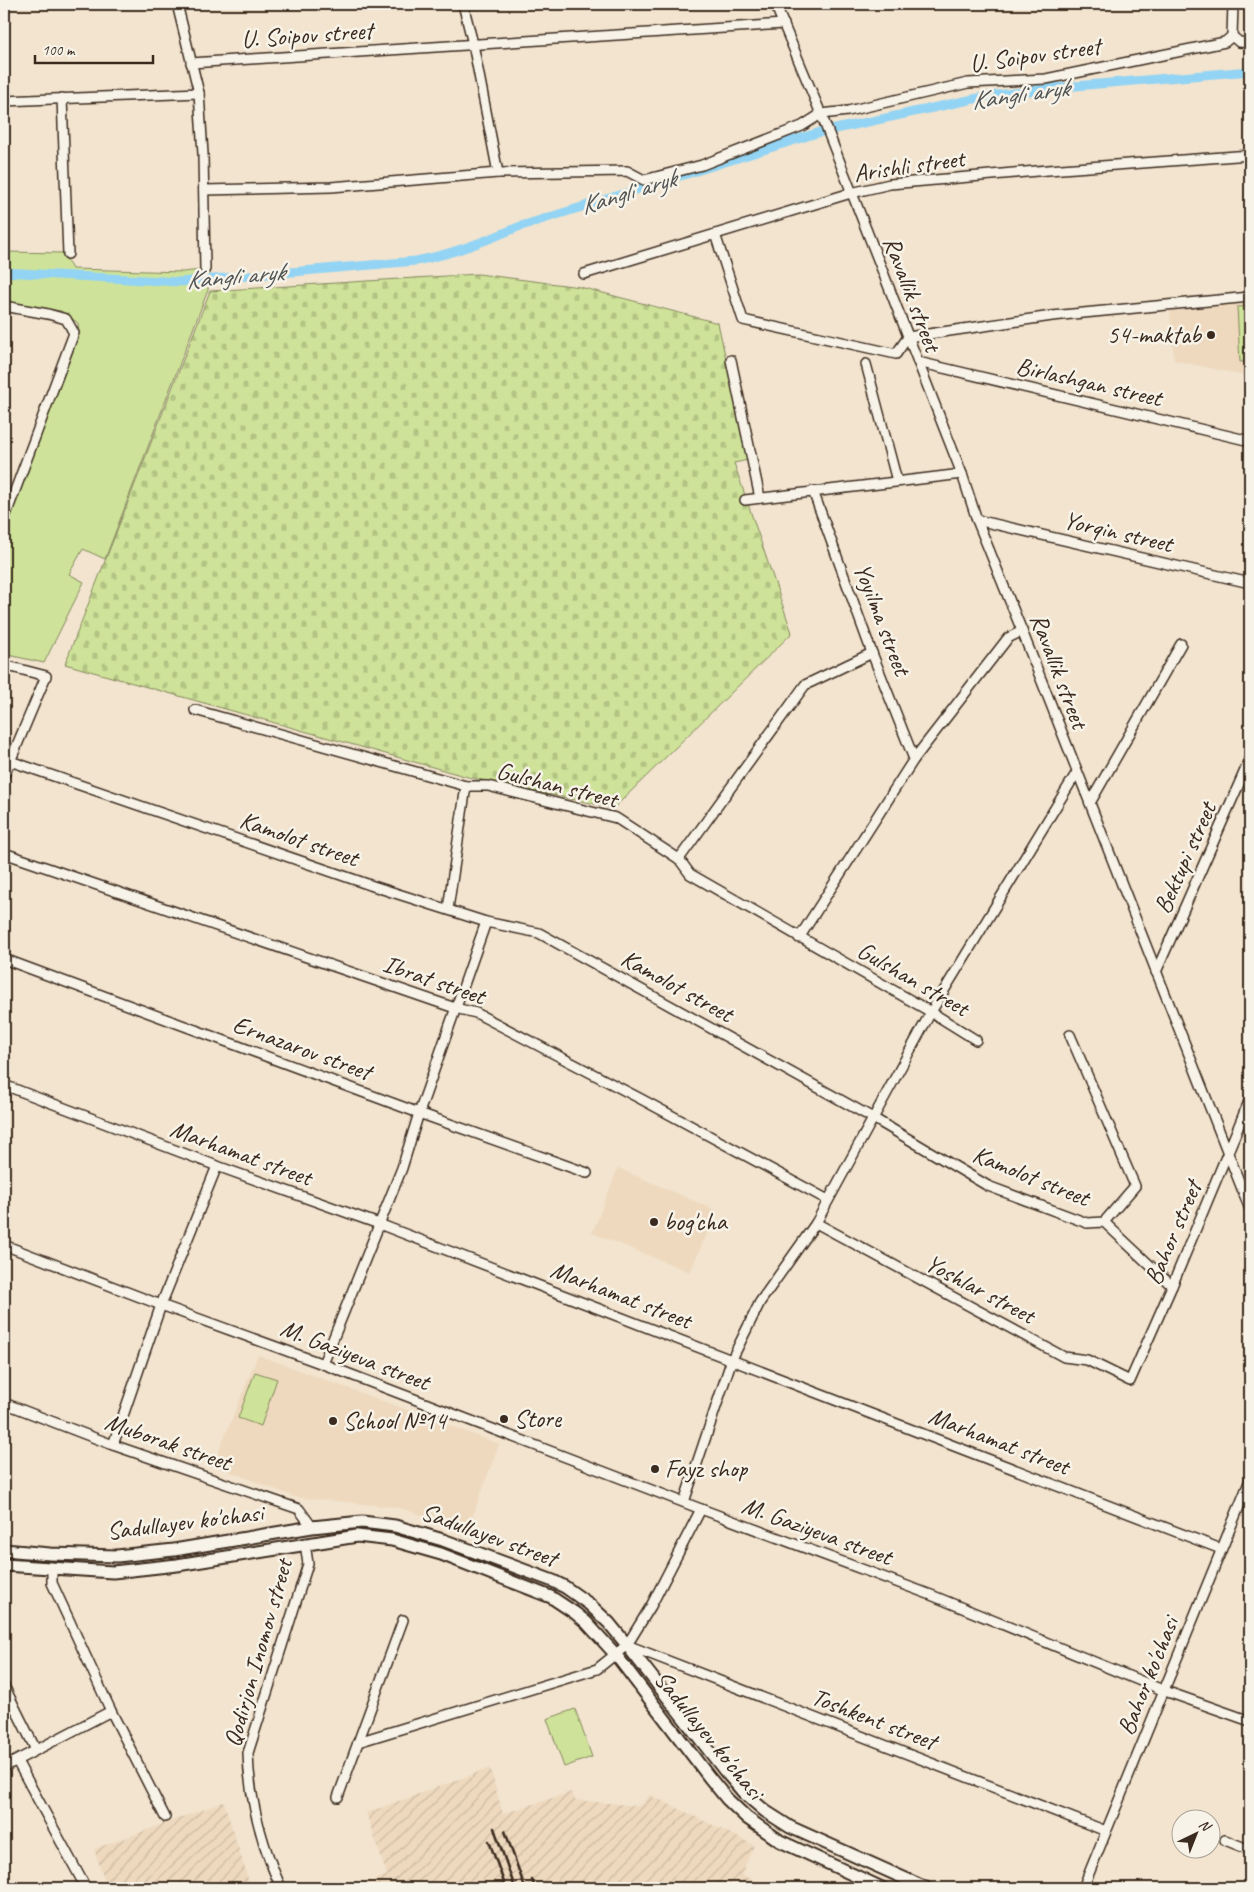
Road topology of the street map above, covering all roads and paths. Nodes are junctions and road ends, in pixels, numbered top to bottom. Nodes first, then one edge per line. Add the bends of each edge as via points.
1 (177, 4) edge
2 (463, 4) edge
3 (775, 4) edge
4 (1233, 4) edge
5 (784, 24) junction
6 (1232, 36) junction
7 (1250, 43) edge
8 (473, 44) junction
9 (191, 63) junction
10 (199, 93) junction
11 (62, 98) junction
12 (4, 101) edge
13 (822, 116) junction
14 (1250, 155) edge
15 (498, 173) junction
16 (204, 190) junction
17 (851, 193) junction
18 (715, 234) junction
19 (68, 254) dead end
20 (205, 269) dead end
21 (584, 274) dead end
22 (1250, 296) edge
23 (4, 306) edge
24 (908, 338) junction
25 (731, 360) dead end
26 (918, 362) junction
27 (866, 364) dead end
28 (1250, 441) edge
29 (962, 474) junction
30 (898, 481) junction
31 (813, 491) junction
32 (760, 498) junction
33 (7, 499) edge
34 (745, 500) dead end
35 (4, 520) edge
36 (977, 520) junction
37 (1250, 583) edge
38 (1022, 631) junction
39 (1181, 644) dead end
40 (872, 653) junction
41 (4, 665) edge
42 (195, 710) dead end
43 (914, 759) junction
44 (1250, 759) edge
45 (10, 760) junction
46 (1077, 772) junction
47 (4, 776) edge
48 (466, 786) junction
49 (1090, 803) junction
50 (4, 853) edge
51 (680, 859) junction
52 (448, 909) junction
53 (486, 922) junction
54 (799, 938) junction
55 (4, 959) edge
56 (1156, 972) junction
57 (455, 1008) junction
58 (931, 1012) junction
59 (1070, 1035) dead end
60 (976, 1040) dead end
61 (4, 1085) edge
62 (1250, 1099) edge
63 (419, 1113) junction
64 (873, 1118) junction
65 (1228, 1154) junction
66 (217, 1166) junction
67 (587, 1173) dead end
68 (828, 1200) junction
69 (1250, 1209) edge
70 (1104, 1222) junction
71 (816, 1223) junction
72 (379, 1224) junction
73 (4, 1245) edge
74 (1172, 1286) junction
75 (161, 1305) junction
76 (732, 1359) junction
77 (323, 1364) junction
78 (1130, 1381) joint
79 (4, 1403) edge
80 (113, 1445) junction
81 (1250, 1480) edge
82 (684, 1502) junction
83 (701, 1509) junction
84 (312, 1527) junction
85 (305, 1543) junction
86 (1221, 1549) junction
87 (4, 1550) edge
88 (4, 1565) edge
89 (52, 1570) junction
90 (403, 1620) dead end
91 (628, 1645) junction
92 (616, 1655) junction
93 (4, 1686) edge
94 (1165, 1691) junction
95 (111, 1711) junction
96 (1250, 1721) edge
97 (358, 1742) junction
98 (36, 1750) junction
99 (17, 1760) junction
100 (4, 1767) edge
101 (338, 1798) dead end
102 (165, 1816) dead end
103 (1106, 1831) junction
104 (1225, 1840) dead end
105 (1250, 1850) edge
106 (86, 1888) edge
107 (281, 1888) edge
108 (882, 1888) edge
109 (926, 1888) edge
110 (1084, 1888) edge

1 - 9 street
2 - 8 street
3 - 5 street, Ravallik street
4 - 6 street
5 - 8 street, U. Soipov street
5 - 13 street, Ravallik street
6 - 7 street via 1239,42
6 - 13 street, U. Soipov street via 1225,42 1046,79 968,84
8 - 9 street, U. Soipov street
8 - 15 street
9 - 10 street
10 - 11 street
10 - 16 street
11 - 12 street
11 - 19 street
13 - 15 street via 717,159 644,180 627,171
13 - 17 street, Ravallik street
14 - 17 street, Arishli street via 890,184
15 - 16 street via 331,187
16 - 20 street
17 - 18 street, Arishli street
17 - 24 street, Ravallik street
18 - 21 street, Arishli street
18 - 24 street via 743,320 896,354
22 - 24 street via 1052,316
23 - 33 street via 66,320 74,333
24 - 26 street, Ravallik street
25 - 32 street
26 - 28 street, Birlashgan street
26 - 29 street, Ravallik street
27 - 30 street
29 - 30 street
29 - 36 street, Ravallik street
30 - 31 street
31 - 32 street
31 - 40 street, Yoyilma street
32 - 34 street
33 - 35 street
36 - 37 street, Yorqin street
36 - 38 street, Ravallik street
38 - 43 street via 1008,638
38 - 46 street, Ravallik street
39 - 49 street
40 - 43 street, Yoyilma street
40 - 51 street via 805,685
41 - 45 street via 46,676
42 - 48 street, Gulshan street
43 - 54 street
44 - 56 street, Bektupi street
45 - 47 street
45 - 52 street, Kamolot street
46 - 49 street, Ravallik street
46 - 58 street
48 - 51 street, Gulshan street via 488,786 616,818
48 - 52 street
49 - 56 street, Ravallik street
50 - 57 street, Ibrat street
51 - 54 street, Gulshan street via 690,874
52 - 53 street, Kamolot street
53 - 57 street
53 - 64 street, Kamolot street via 540,933
54 - 58 street, Gulshan street
55 - 63 street, Ernazarov street
56 - 65 street, Ravallik street
57 - 63 street
57 - 68 street, Ibrat street via 476,1014
58 - 60 street, Gulshan street
58 - 64 street
59 - 70 street, Kamolot street via 1135,1186
61 - 66 street, Marhamat street
62 - 65 street, Bahor street
63 - 67 street, Ernazarov street
63 - 72 street via 402,1168
64 - 68 street
64 - 70 street, Kamolot street via 988,1186 1087,1223
65 - 69 street, Ravallik street
65 - 74 street, Bahor street
66 - 72 street, Marhamat street
66 - 75 street
68 - 71 street
70 - 74 street
71 - 76 street via 760,1302
71 - 78 street, Yoshlar street via 1064,1357 1087,1360
72 - 76 street, Marhamat street
72 - 77 street
73 - 75 street, M. Gaziyeva street
74 - 78 street, Bahor street
75 - 77 street, M. Gaziyeva street
75 - 80 street
76 - 82 street
76 - 86 street, Marhamat street
77 - 82 street, M. Gaziyeva street
79 - 80 street, Muborak street
80 - 84 street, Muborak street via 299,1509
81 - 86 street, Bahor ko'chasi
82 - 83 street, M. Gaziyeva street
83 - 91 street
83 - 94 street, M. Gaziyeva street via 931,1595
84 - 87 main road, Sadullayev ko'chasi via 117,1556
84 - 91 main road, Sadullayev street via 362,1522 395,1526 540,1576 565,1587 589,1604
85 - 89 main road, Sadullayev ko'chasi via 146,1569 113,1572
85 - 92 main road, Sadullayev ko'chasi via 357,1536 375,1537 441,1554 564,1604 586,1622
85 - 107 street, Qodirjon Inomov street via 308,1564 248,1753 252,1804
86 - 94 street, Bahor ko'chasi
88 - 89 main road, Sadullayev ko'chasi
89 - 95 street via 52,1583
90 - 97 street
91 - 92 street
91 - 103 street, Toshkent street
91 - 109 main road, Sadullayev street via 725,1771 765,1812 790,1827
92 - 97 street via 597,1668
92 - 108 main road, Sadullayev ko'chasi via 709,1777 747,1818 780,1841
93 - 98 street
94 - 96 street, M. Gaziyeva street
94 - 103 street, Bahor ko'chasi
95 - 98 street
95 - 102 street
97 - 101 street
98 - 99 street
99 - 100 street
99 - 106 street
103 - 110 street, Bahor ko'chasi
104 - 105 street

